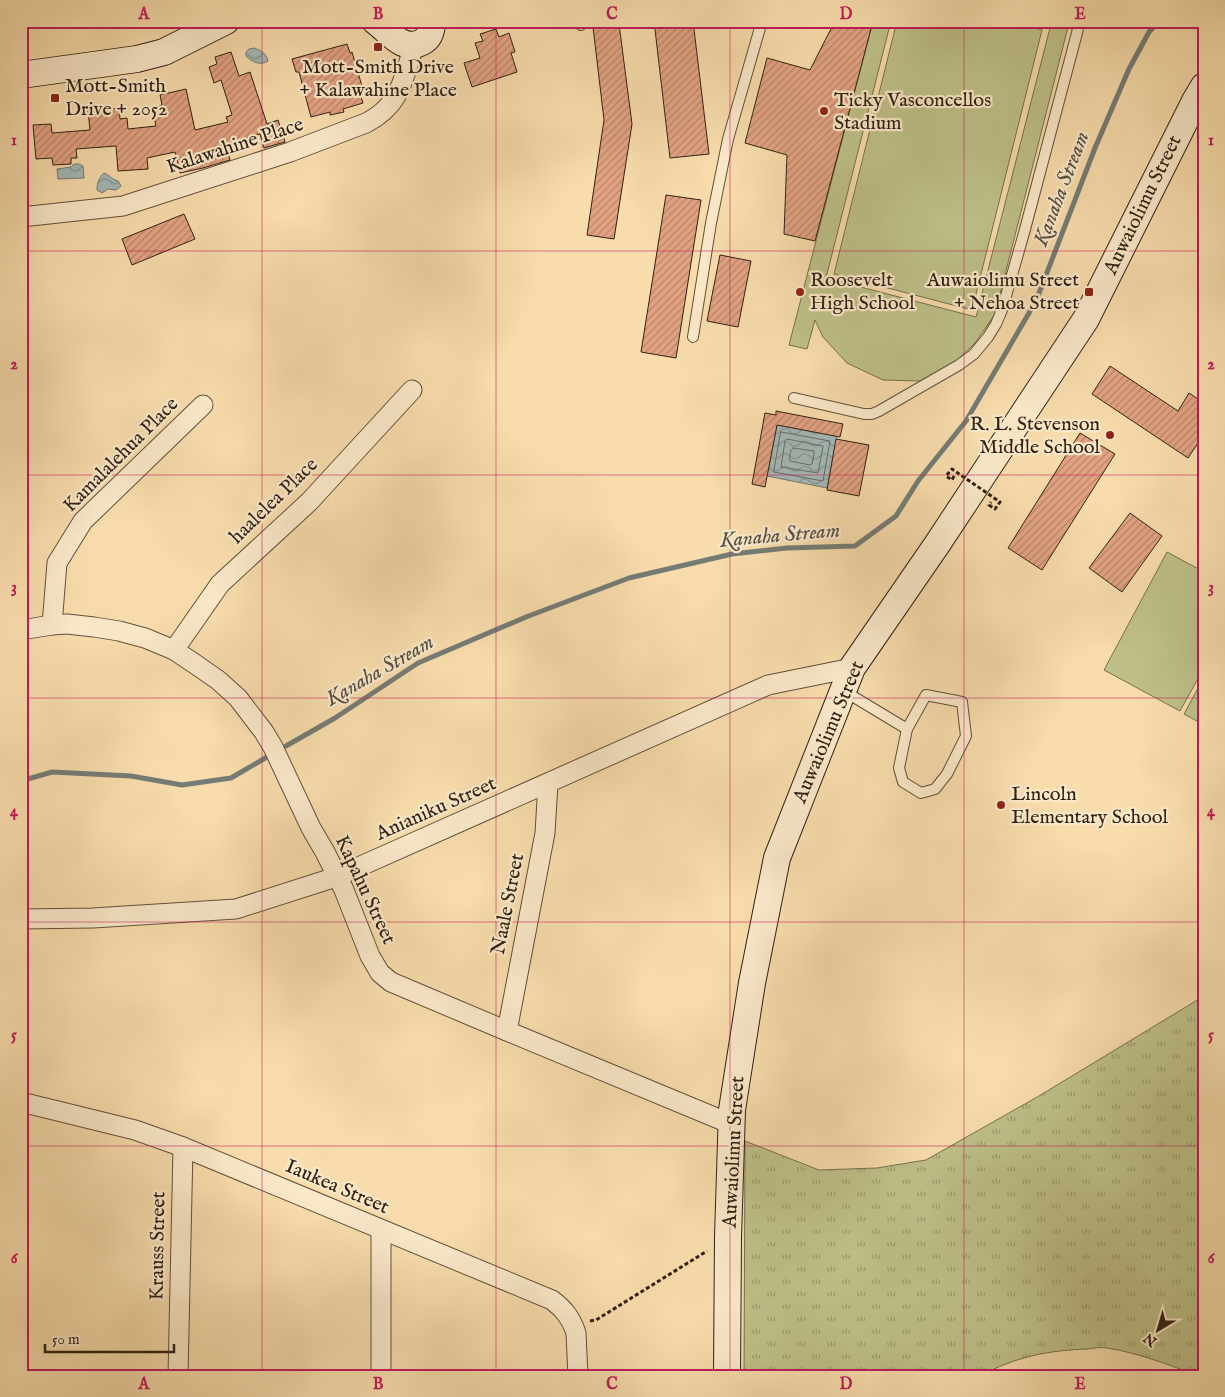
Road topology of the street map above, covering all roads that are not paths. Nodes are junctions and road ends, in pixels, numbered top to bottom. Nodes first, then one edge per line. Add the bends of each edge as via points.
1 (226, 21) edge
2 (375, 21) edge
3 (432, 21) edge
4 (762, 21) edge
5 (1079, 21) edge
6 (414, 45) junction
7 (21, 75) edge
8 (1204, 86) edge
9 (21, 217) edge
10 (693, 338) dead end
11 (412, 390) dead end
12 (794, 398) dead end
13 (203, 405) dead end
14 (52, 625) junction
15 (21, 630) edge
16 (174, 650) junction
17 (848, 679) junction
18 (907, 728) junction
19 (548, 784) junction
20 (336, 877) junction
21 (21, 919) edge
22 (507, 1031) junction
23 (21, 1102) edge
24 (732, 1124) junction
25 (183, 1147) junction
26 (381, 1230) junction
27 (178, 1376) edge
28 (381, 1376) edge
29 (578, 1376) edge
30 (727, 1376) edge

1 - 7 street via 180,45 137,60
2 - 6 street via 401,43
3 - 6 street via 426,40
4 - 10 lane via 728,139
5 - 12 lane via 1002,310 988,337 974,354 959,365 872,414
6 - 9 street, Kalawahine Place via 393,102 377,118 366,123 290,152 123,206
8 - 17 street, Auwaiolimu Street via 1086,320
11 - 16 street, haalelea Place via 309,502 220,584
13 - 14 street, Kamalalehua Place via 83,521 57,563
14 - 15 street, Kapahu Street
14 - 16 street, Kapahu Street via 119,631
16 - 20 street, Kapahu Street via 238,698 264,732
17 - 18 lane
17 - 19 street, Anianiku Street via 768,686
17 - 24 street, Auwaiolimu Street via 777,858 752,983
18 - 18 lane via 899,768 903,782 922,793 935,790 966,736 962,702 926,695
19 - 20 street, Anianiku Street
19 - 22 street, Naale Street via 545,833
20 - 21 street, Anianiku Street via 236,909
20 - 22 street, Kapahu Street via 382,976
22 - 24 street, Kapahu Street
23 - 25 street, Iaukea Street via 135,1130
24 - 30 street, Auwaiolimu Street
25 - 26 street, Iaukea Street
25 - 27 street, Krauss Street
26 - 28 street
26 - 29 street, Iaukea Street via 556,1303 568,1314 576,1333

